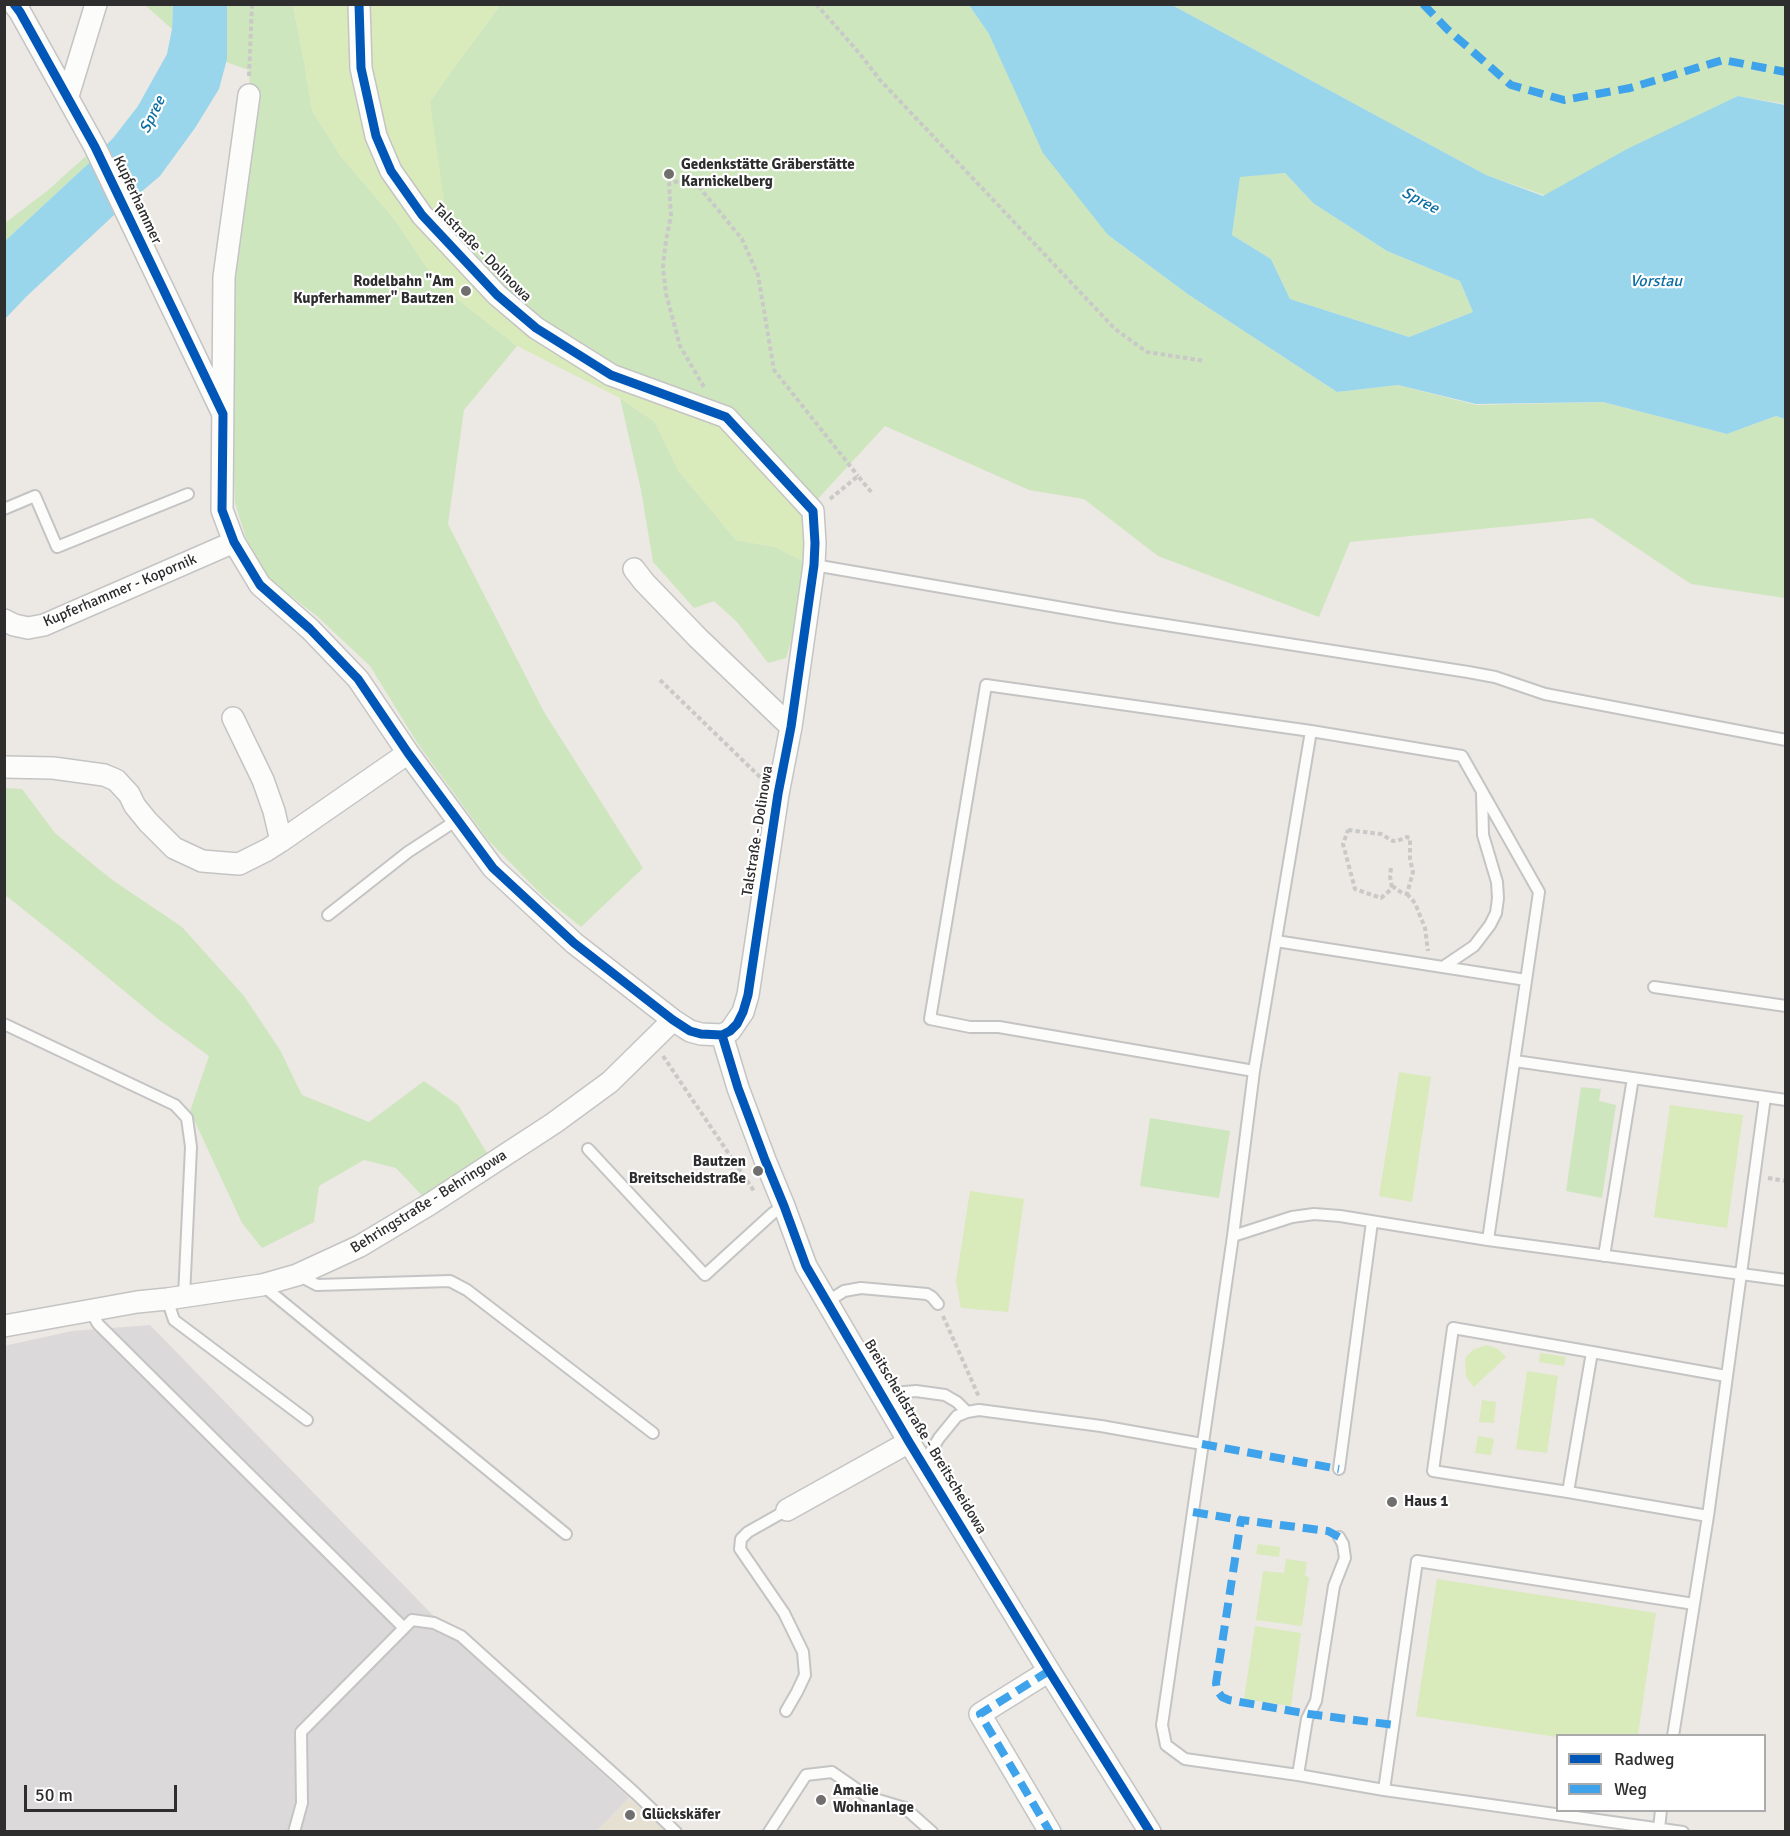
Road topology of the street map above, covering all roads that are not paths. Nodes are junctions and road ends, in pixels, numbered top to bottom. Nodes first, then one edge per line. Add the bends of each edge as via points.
1 (14, 4) edge
2 (96, 4) edge
3 (359, 4) edge
4 (249, 95) road end
5 (68, 96) junction
6 (223, 414) junction
7 (188, 494) dead end
8 (4, 509) edge
9 (234, 542) junction
10 (814, 566) junction
11 (634, 569) dead end
12 (4, 620) edge
13 (233, 718) dead end
14 (791, 727) junction
15 (1311, 731) junction
16 (1785, 740) edge
17 (408, 753) junction
18 (4, 767) edge
19 (1482, 790) junction
20 (457, 820) junction
21 (282, 840) junction
22 (328, 915) dead end
23 (1276, 940) junction
24 (1443, 967) junction
25 (1526, 980) junction
26 (1654, 987) dead end
27 (1785, 1006) edge
28 (673, 1020) junction
29 (4, 1024) edge
30 (722, 1035) junction
31 (1515, 1061) junction
32 (1254, 1071) junction
33 (1633, 1078) junction
34 (1765, 1097) junction
35 (1785, 1100) edge
36 (588, 1149) dead end
37 (777, 1211) junction
38 (1372, 1222) junction
39 (1233, 1236) junction
40 (1488, 1240) junction
41 (1604, 1256) junction
42 (1740, 1274) junction
43 (297, 1275) junction
44 (1785, 1280) edge
45 (262, 1285) junction
46 (175, 1298) junction
47 (827, 1302) junction
48 (938, 1304) road end
49 (90, 1310) junction
50 (4, 1326) edge
51 (1592, 1352) junction
52 (1726, 1376) junction
53 (881, 1394) junction
54 (967, 1412) junction
55 (307, 1420) dead end
56 (653, 1433) dead end
57 (909, 1442) junction
58 (1202, 1444) junction
59 (923, 1464) junction
60 (1339, 1469) dead end
61 (1568, 1492) junction
62 (788, 1510) joint
63 (1708, 1516) junction
64 (566, 1534) dead end
65 (1339, 1537) dead end
66 (1694, 1604) junction
67 (404, 1628) junction
68 (1049, 1671) junction
69 (786, 1711) dead end
70 (1673, 1734) edge
71 (1298, 1775) junction
72 (1384, 1790) junction
73 (1661, 1812) edge
74 (1659, 1829) junction
75 (294, 1832) edge
76 (676, 1832) edge
77 (769, 1832) edge
78 (932, 1832) edge
79 (1050, 1832) edge
80 (1150, 1832) edge
81 (1683, 1832) edge

1 - 5 street, Kupferhammer
2 - 5 street
3 - 10 street, Talstraße - Dolinowa via 361,68 376,136 391,171 422,215 497,295 536,328 611,375 726,417 813,511
4 - 6 street via 224,277
5 - 6 street, Kupferhammer
6 - 9 street via 222,510
7 - 8 lane via 57,547 35,496
9 - 12 street, Kupferhammer - Kopornik via 44,625 28,628
9 - 17 street via 261,585 358,679
10 - 14 street, Talstraße - Dolinowa
10 - 16 lane via 1496,677 1545,694
11 - 14 street via 698,638
13 - 21 street via 263,780
14 - 30 street, Talstraße - Dolinowa via 748,995 737,1023
15 - 19 lane via 1462,756
15 - 23 lane
15 - 32 lane via 986,685 930,1019 970,1027 999,1026
17 - 20 street
17 - 21 street
18 - 21 street via 53,768 116,780 174,848 202,861 239,864
19 - 24 lane via 1482,835 1497,882 1496,913 1474,946
19 - 25 lane via 1539,892
20 - 22 lane via 408,852
20 - 28 street via 493,868 525,898 574,943
23 - 24 lane
23 - 32 lane
24 - 25 lane
25 - 31 lane
26 - 27 lane
28 - 30 street via 690,1031
28 - 43 street, Behringstraße - Behringowa via 610,1082 554,1124 360,1246
29 - 46 lane via 175,1105 188,1118 191,1147
30 - 37 street, Breitscheidstraße - Breitscheidowa via 765,1160
31 - 33 lane
31 - 40 lane
32 - 39 lane
33 - 34 lane
33 - 41 lane
34 - 35 lane
34 - 42 lane
36 - 37 lane via 705,1275
37 - 47 street, Breitscheidstraße - Breitscheidowa
38 - 39 lane via 1314,1214
38 - 40 lane
38 - 60 lane
39 - 58 lane
40 - 41 lane
41 - 42 lane
42 - 44 lane
42 - 52 lane
43 - 45 street, Behringstraße - Behringowa
43 - 56 lane via 317,1285 450,1281
45 - 46 street, Behringstraße - Behringowa
45 - 64 lane
46 - 49 street, Behringstraße - Behringowa
46 - 55 lane via 174,1320
47 - 48 lane via 861,1288 927,1294
47 - 53 street, Breitscheidstraße - Breitscheidowa
49 - 50 street, Behringstraße - Behringowa
49 - 67 lane via 98,1324
51 - 52 lane
51 - 61 lane
51 - 61 lane via 1453,1328 1433,1471
52 - 63 lane
53 - 54 lane via 916,1391 945,1395
53 - 57 street, Breitscheidstraße - Breitscheidowa
54 - 58 lane via 1101,1426
54 - 59 lane via 957,1416
57 - 59 street, Breitscheidstraße - Breitscheidowa
57 - 62 street
58 - 71 lane via 1162,1725 1166,1745 1185,1759
59 - 68 street, Breitscheidstraße - Breitscheidowa
61 - 63 lane
62 - 69 lane via 748,1532 741,1539 740,1549 784,1613 803,1652 805,1675
63 - 66 lane
65 - 71 lane via 1345,1558 1334,1587 1316,1701 1307,1719
66 - 70 lane
66 - 72 lane via 1417,1561
67 - 75 lane via 301,1732 302,1803
67 - 76 lane via 412,1620 434,1623 461,1636
68 - 79 street via 980,1714
68 - 80 street, Breitscheidstraße - Breitscheidowa
71 - 72 lane
72 - 74 lane
73 - 74 lane
74 - 81 lane
77 - 78 lane via 806,1775 832,1772 868,1797 905,1808

